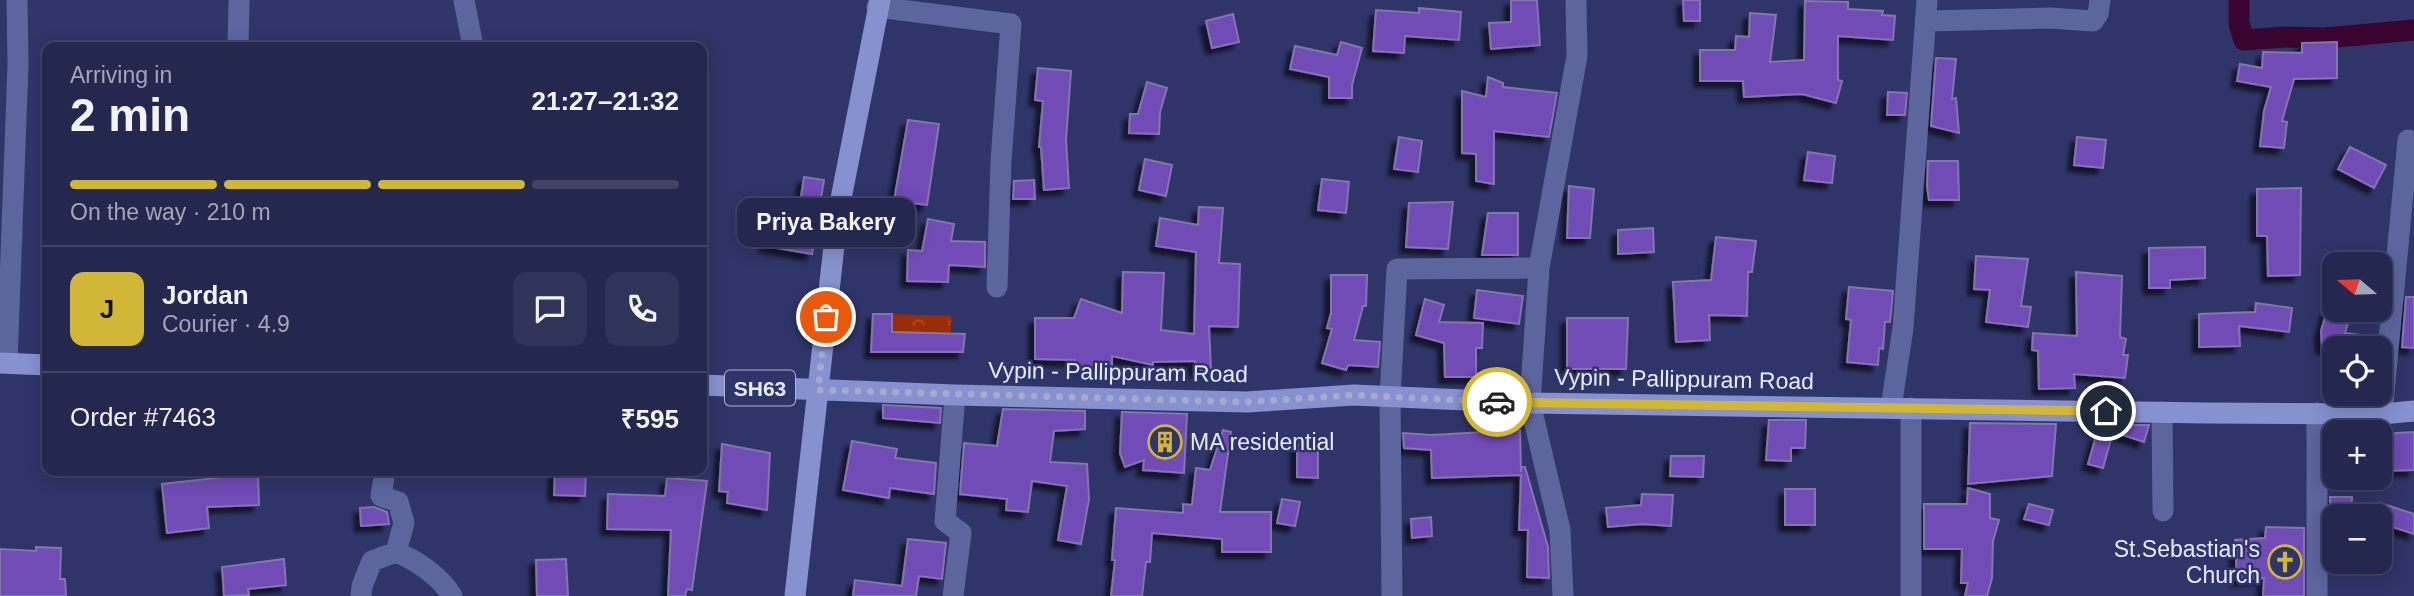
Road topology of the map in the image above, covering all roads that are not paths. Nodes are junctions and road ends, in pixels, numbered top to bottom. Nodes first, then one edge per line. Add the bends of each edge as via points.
1 (17, 0) edge
2 (239, 0) edge
3 (464, 0) edge
4 (1576, 0) edge
5 (2100, 0) edge
6 (878, 4) edge
7 (1926, 10) edge
8 (238, 42) edge
9 (472, 42) edge
10 (2408, 140) dead end
11 (1539, 268) junction
12 (997, 287) dead end
13 (4, 363) edge
14 (42, 365) edge
15 (707, 385) edge
16 (818, 390) junction
17 (955, 395) junction
18 (1390, 397) junction
19 (1530, 403) junction
20 (1901, 408) junction
21 (2414, 411) edge
22 (2162, 412) junction
23 (2317, 413) junction
24 (2382, 414) junction
25 (384, 476) edge
26 (2163, 511) dead end
27 (396, 552) junction
28 (361, 596) edge
29 (452, 596) edge
30 (795, 596) edge
31 (953, 596) edge
32 (1392, 596) edge
33 (1563, 596) edge
34 (1911, 596) edge
35 (2317, 596) edge

1 - 13 street
2 - 8 street
3 - 9 street
4 - 11 street via 1577,56
5 - 7 street via 2093,21
6 - 12 street via 1011,24 1000,162
6 - 16 main road via 837,219
7 - 20 street via 1902,328
10 - 24 street
11 - 18 street via 1397,269
11 - 19 street
13 - 14 main road
15 - 16 main road, Vypin - Pallippuram Road / SH63
16 - 17 main road, Vypin - Pallippuram Road / SH63
16 - 30 main road
17 - 18 main road, Vypin - Pallippuram Road / SH63 via 1247,402
17 - 31 street via 945,521 961,533
18 - 19 main road, Vypin - Pallippuram Road / SH63
18 - 32 street
19 - 20 main road, Vypin - Pallippuram Road / SH63
19 - 33 street via 1560,530
20 - 22 main road, Vypin - Pallippuram Road / SH63
20 - 34 street
21 - 24 main road, Vypin - Pallippuram Road / SH63
22 - 23 main road, Vypin - Pallippuram Road / SH63
22 - 26 street
23 - 24 main road, Vypin - Pallippuram Road / SH63
23 - 35 street
25 - 27 street via 382,496 398,502 404,523
27 - 28 street via 372,561
27 - 29 street via 413,559

